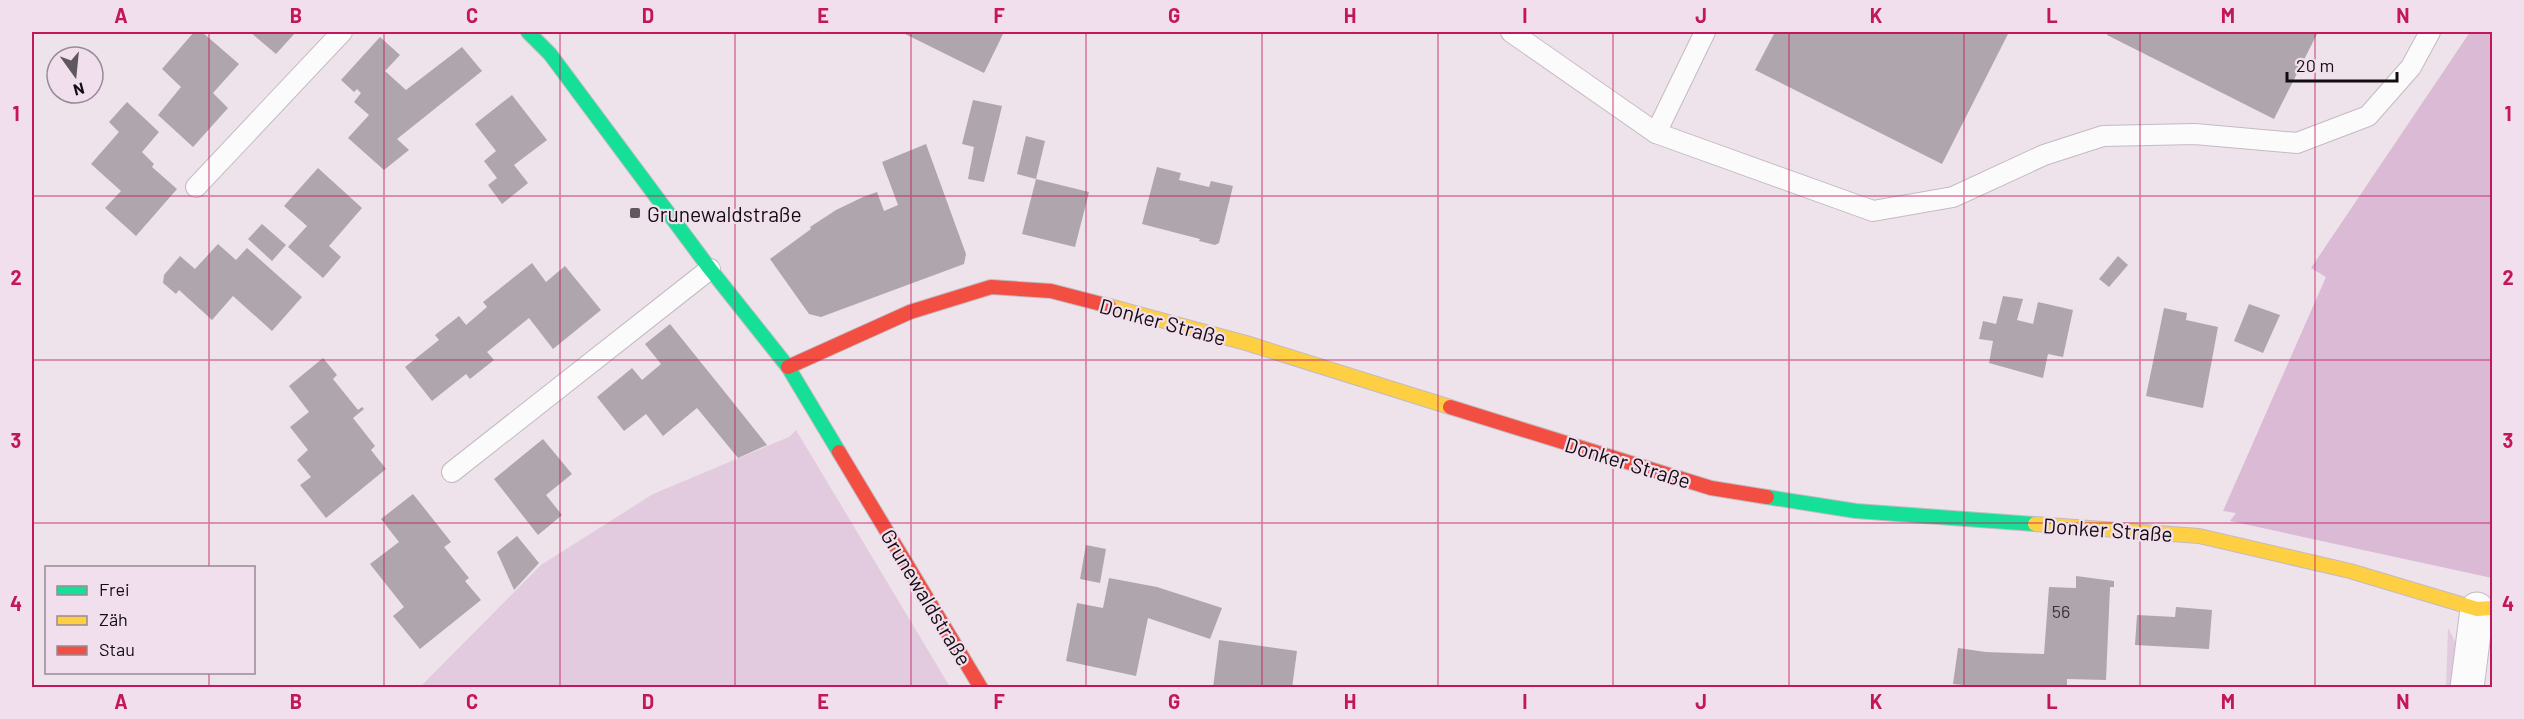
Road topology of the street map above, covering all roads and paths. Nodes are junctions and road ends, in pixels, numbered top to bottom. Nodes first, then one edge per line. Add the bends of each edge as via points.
1 (342, 32) edge
2 (528, 32) edge
3 (1511, 32) edge
4 (1706, 32) edge
5 (2430, 32) edge
6 (1656, 133) junction
7 (196, 187) dead end
8 (710, 269) junction
9 (788, 367) junction
10 (452, 472) dead end
11 (2485, 609) edge
12 (981, 687) edge
13 (2467, 687) edge

1 - 7 lane
2 - 8 street, Grunewaldstraße via 550,54
3 - 6 lane
4 - 6 lane
5 - 6 lane via 2411,67 2368,116 2297,143 2195,134 2103,136 2044,155 1953,197 1873,211
8 - 9 street, Grunewaldstraße
8 - 10 lane
9 - 11 street, Donker Straße via 910,312 991,287 1051,291 1246,343 1712,488 1856,511 2199,536 2350,571
9 - 12 street, Grunewaldstraße
11 - 13 street

